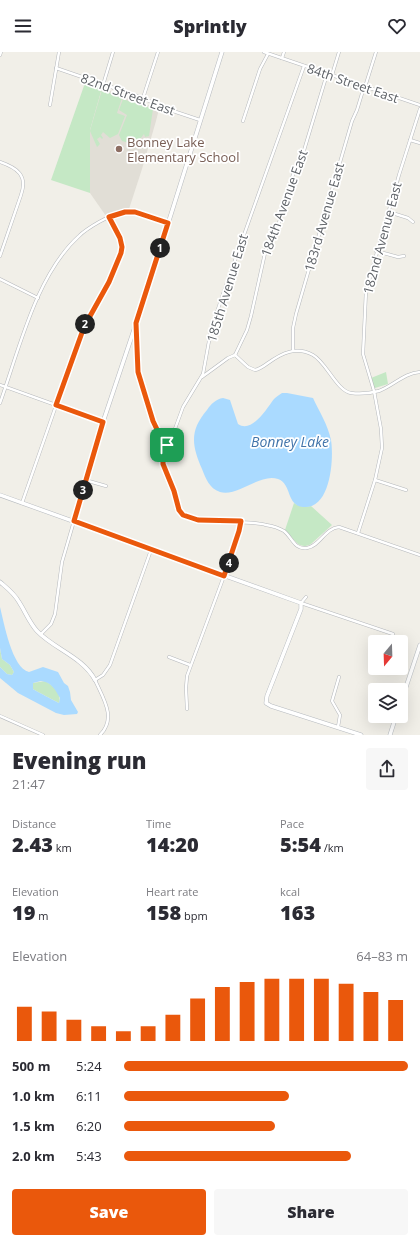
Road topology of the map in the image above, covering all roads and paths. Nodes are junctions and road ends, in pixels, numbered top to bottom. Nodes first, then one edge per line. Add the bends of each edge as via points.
1 (1, 52) edge
2 (59, 52) edge
3 (113, 52) edge
4 (158, 52) edge
5 (222, 52) edge
6 (264, 52) edge
7 (284, 52) edge
8 (339, 52) edge
9 (376, 52) edge
10 (268, 54) junction
11 (0, 55) edge
12 (282, 58) junction
13 (304, 66) junction
14 (56, 68) junction
15 (327, 74) junction
16 (332, 75) junction
17 (103, 85) junction
18 (365, 87) junction
19 (143, 98) junction
20 (50, 105) dead end
21 (420, 105) edge
22 (420, 109) edge
23 (200, 120) junction
24 (243, 121) dead end
25 (410, 140) junction
26 (420, 143) edge
27 (0, 162) edge
28 (389, 212) junction
29 (109, 217) junction
30 (413, 222) dead end
31 (168, 223) junction
32 (376, 251) junction
33 (0, 256) edge
34 (404, 256) dead end
35 (0, 279) edge
36 (38, 298) junction
37 (136, 323) junction
38 (293, 350) junction
39 (235, 355) junction
40 (420, 372) edge
41 (202, 378) junction
42 (0, 385) edge
43 (6, 387) junction
44 (374, 391) junction
45 (0, 403) edge
46 (56, 405) junction
47 (103, 422) junction
48 (167, 445) junction
49 (86, 480) junction
50 (375, 480) junction
51 (106, 486) dead end
52 (406, 490) dead end
53 (0, 495) edge
54 (22, 503) junction
55 (74, 521) junction
56 (241, 521) junction
57 (358, 533) junction
58 (151, 550) junction
59 (420, 555) edge
60 (224, 576) junction
61 (0, 582) edge
62 (306, 597) dead end
63 (301, 603) junction
64 (40, 634) junction
65 (393, 634) dead end
66 (420, 645) edge
67 (169, 657) dead end
68 (190, 665) junction
69 (339, 677) dead end
70 (95, 680) junction
71 (407, 683) edge
72 (187, 709) dead end
73 (0, 717) edge
74 (394, 723) edge
75 (338, 727) junction
76 (43, 735) edge
77 (100, 735) edge
78 (362, 735) edge
79 (390, 735) edge

1 - 11 street
2 - 14 street
3 - 17 street
4 - 19 street
5 - 23 street
6 - 10 street, 84th Street East
7 - 12 street
8 - 16 street
9 - 18 street, 183rd Avenue East
10 - 12 street, 84th Street East
10 - 24 street via 260,69
12 - 13 street, 84th Street East
13 - 15 street, 84th Street East
13 - 41 street, 185th Avenue East via 222,294 211,330
14 - 17 street, 82nd Street East
14 - 20 street
15 - 16 street, 84th Street East
15 - 39 street, 184th Avenue East via 276,233 266,244 252,316
16 - 18 street, 84th Street East
17 - 19 street, 82nd Street East
18 - 21 street, 84th Street East
18 - 38 street, 183rd Avenue East via 350,128 296,314
19 - 23 street, 82nd Street East
22 - 25 street, 182nd Avenue East
23 - 31 street
25 - 26 street
25 - 28 street, 182nd Avenue East
27 - 33 street via 15,168 22,177 23,190
28 - 30 street
28 - 32 street, 182nd Avenue East
29 - 31 street via 135,212
29 - 36 street via 73,241 48,276
29 - 46 street via 120,238 121,253 109,282 84,327
31 - 37 street
32 - 34 street via 398,257
32 - 44 street, 182nd Avenue East via 366,290 363,354
35 - 36 street
36 - 43 street
37 - 47 street
37 - 48 street via 138,372 153,421
38 - 39 street via 283,353 256,370 248,367
38 - 44 street via 315,356 347,391
39 - 41 street
40 - 44 street
41 - 48 street, 185th Avenue East via 183,407
42 - 43 street
43 - 45 street
43 - 46 street
44 - 50 street, 182nd Avenue East via 382,439
46 - 47 street
46 - 54 street
47 - 49 street
48 - 56 street, 185th Avenue East via 163,464 183,515 206,521
49 - 51 street
49 - 55 street
50 - 52 street
50 - 57 street, 182nd Avenue East
53 - 54 street
54 - 55 street
55 - 58 street
55 - 64 street via 61,566 55,614 51,624
56 - 57 street via 280,529 297,546 303,548 312,546 335,527
56 - 60 street
57 - 59 street
58 - 60 street
58 - 70 street via 110,665 106,672
60 - 63 street
60 - 68 street
61 - 64 street via 15,595 31,624
62 - 63 street
63 - 65 street
63 - 75 street via 302,607 266,703
64 - 70 street via 87,668
66 - 71 street
67 - 68 street
68 - 72 street via 186,684
69 - 75 street via 332,700 340,715
70 - 77 street via 109,713 106,728
73 - 76 street
74 - 79 street
75 - 78 street

